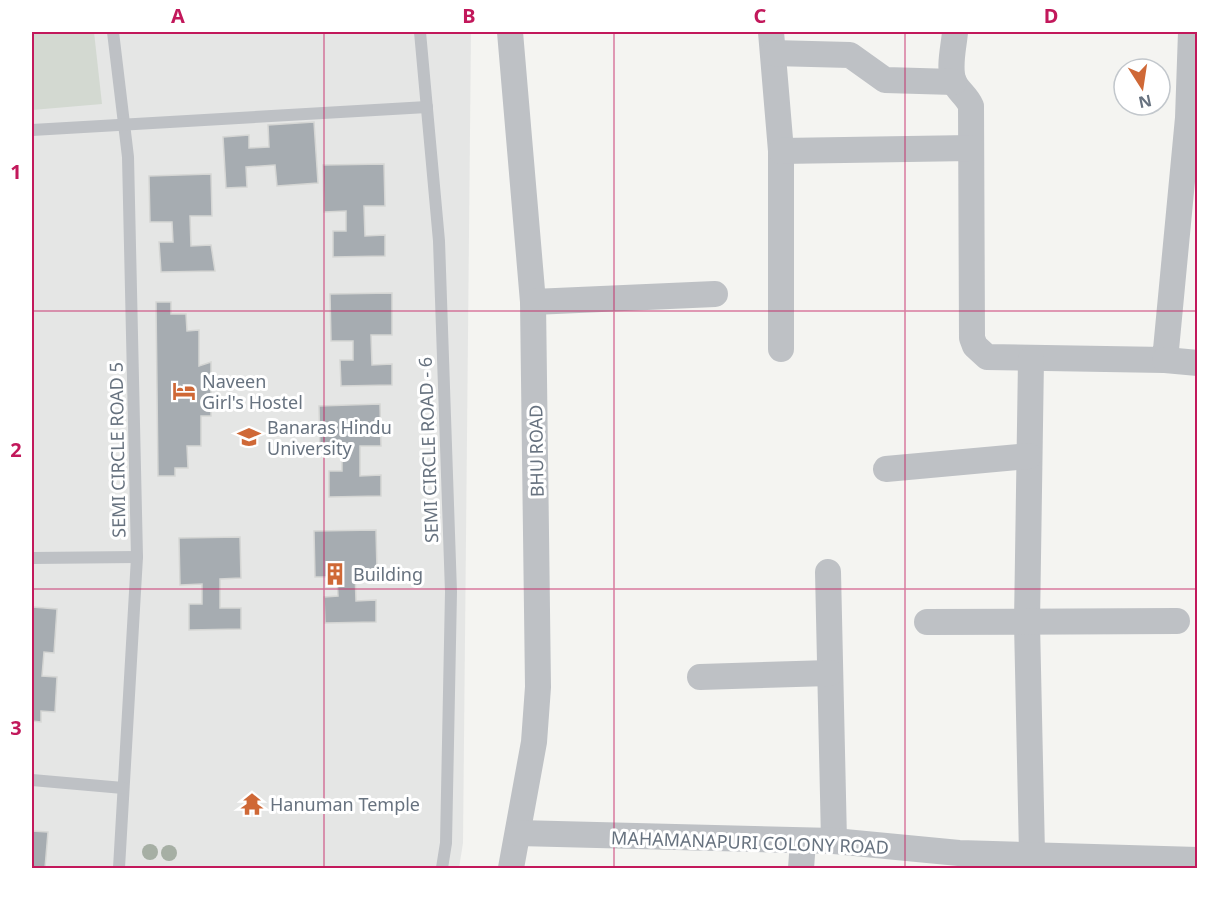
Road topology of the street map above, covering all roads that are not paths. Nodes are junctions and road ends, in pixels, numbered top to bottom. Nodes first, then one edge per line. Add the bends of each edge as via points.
1 (112, 32) edge
2 (420, 32) edge
3 (510, 32) edge
4 (955, 32) edge
5 (1191, 32) edge
6 (772, 42) edge
7 (954, 82) junction
8 (427, 107) junction
9 (1193, 118) edge
10 (124, 125) junction
11 (32, 130) edge
12 (970, 148) junction
13 (781, 151) junction
14 (715, 294) dead end
15 (533, 302) junction
16 (781, 349) dead end
17 (1031, 359) junction
18 (1165, 360) junction
19 (1197, 363) edge
20 (1029, 456) junction
21 (886, 469) dead end
22 (137, 557) junction
23 (32, 558) edge
24 (828, 573) dead end
25 (1177, 621) dead end
26 (927, 622) dead end
27 (1027, 623) junction
28 (830, 673) junction
29 (700, 677) dead end
30 (32, 780) edge
31 (123, 788) junction
32 (518, 833) junction
33 (834, 841) junction
34 (803, 842) junction
35 (1032, 854) junction
36 (1197, 860) edge
37 (958, 861) edge
38 (1136, 864) edge
39 (119, 868) edge
40 (442, 868) edge
41 (512, 868) edge
42 (801, 868) edge

1 - 10 lane, SEMI CIRCLE ROAD 5
2 - 8 lane, SEMI CIRCLE ROAD - 6
3 - 15 street, BHU ROAD
4 - 7 street
5 - 9 street
6 - 7 street via 849,55 885,80
6 - 13 street
7 - 12 street via 971,106
8 - 10 lane
8 - 40 lane, SEMI CIRCLE ROAD - 6 via 439,240 451,592 446,843
9 - 18 street
10 - 11 lane
10 - 22 lane, SEMI CIRCLE ROAD 5 via 129,158
12 - 13 street
12 - 17 street via 972,338 987,357
13 - 16 street
14 - 15 street
15 - 32 street, BHU ROAD via 538,687 534,742
17 - 18 street
17 - 20 street
18 - 19 street
20 - 21 street
20 - 27 street
22 - 23 lane
22 - 31 lane, SEMI CIRCLE ROAD 5
24 - 28 street
25 - 27 street
26 - 27 street
27 - 35 street
28 - 29 street
28 - 33 street
30 - 31 lane
31 - 39 lane, SEMI CIRCLE ROAD 5
32 - 34 street, MAHAMANAPURI COLONY ROAD
32 - 41 street, BHU ROAD
33 - 34 street, MAHAMANAPURI COLONY ROAD
33 - 37 street, MAHAMANAPURI COLONY ROAD
34 - 42 street
35 - 37 street, MAHAMANAPURI COLONY ROAD
35 - 38 street, MAHAMANAPURI COLONY ROAD
36 - 38 street, MAHAMANAPURI COLONY ROAD

